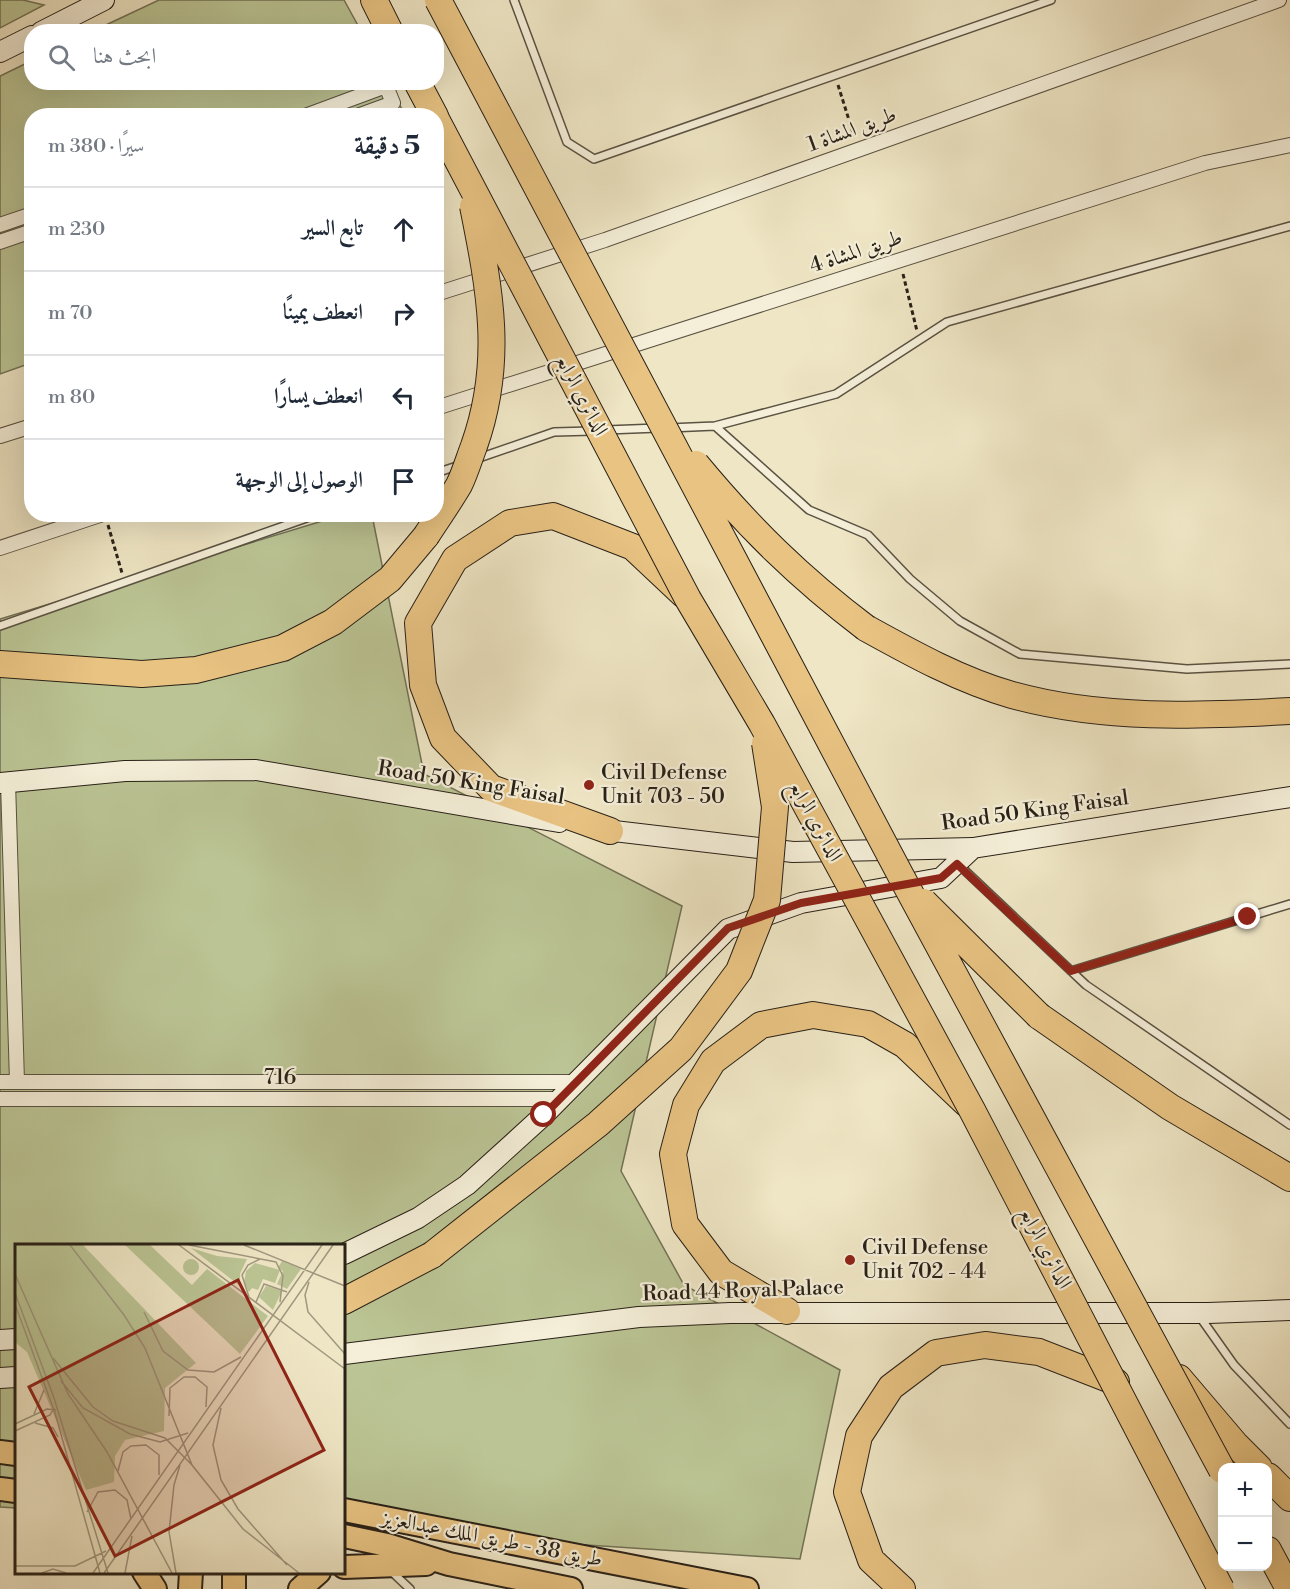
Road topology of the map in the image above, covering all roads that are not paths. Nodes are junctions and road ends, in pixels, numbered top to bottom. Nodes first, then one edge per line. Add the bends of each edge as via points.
1 (104, 0) edge
2 (374, 0) edge
3 (438, 0) edge
4 (514, 0) edge
5 (1051, 0) edge
6 (1279, 0) edge
7 (57, 24) edge
8 (386, 24) edge
9 (24, 40) edge
10 (0, 52) edge
11 (375, 90) edge
12 (388, 90) edge
13 (421, 90) edge
14 (327, 108) edge
15 (379, 108) edge
16 (431, 108) edge
17 (444, 132) edge
18 (1290, 145) edge
19 (467, 177) junction
20 (24, 217) edge
21 (0, 225) edge
22 (1290, 226) edge
23 (24, 234) edge
24 (0, 242) edge
25 (444, 291) edge
26 (444, 405) edge
27 (661, 421) junction
28 (715, 426) junction
29 (24, 428) edge
30 (0, 436) edge
31 (444, 470) edge
32 (444, 508) edge
33 (80, 522) edge
34 (295, 522) edge
35 (435, 522) edge
36 (0, 548) edge
37 (688, 599) junction
38 (0, 626) edge
39 (0, 664) edge
40 (1290, 664) edge
41 (1290, 711) edge
42 (762, 724) junction
43 (4, 782) edge
44 (1290, 797) edge
45 (610, 831) junction
46 (973, 848) junction
47 (957, 864) junction
48 (906, 884) junction
49 (1290, 904) edge
50 (1071, 971) junction
51 (0, 1082) edge
52 (17, 1082) junction
53 (576, 1082) junction
54 (560, 1099) junction
55 (0, 1100) edge
56 (972, 1110) junction
57 (1290, 1125) edge
58 (1290, 1178) edge
59 (345, 1254) edge
60 (345, 1300) edge
61 (1290, 1310) edge
62 (787, 1311) junction
63 (1197, 1312) junction
64 (15, 1339) edge
65 (0, 1340) edge
66 (1157, 1353) junction
67 (345, 1354) edge
68 (1116, 1382) junction
69 (1290, 1424) edge
70 (0, 1452) edge
71 (15, 1454) edge
72 (1218, 1463) edge
73 (1255, 1463) edge
74 (1272, 1480) edge
75 (0, 1489) edge
76 (15, 1491) edge
77 (1290, 1498) edge
78 (345, 1510) edge
79 (345, 1536) edge
80 (1272, 1557) edge
81 (449, 1564) junction
82 (385, 1565) junction
83 (345, 1567) edge
84 (145, 1574) edge
85 (191, 1574) edge
86 (317, 1574) edge
87 (155, 1589) edge
88 (190, 1589) edge
89 (300, 1589) edge
90 (410, 1589) edge
91 (571, 1589) edge
92 (747, 1589) edge
93 (902, 1589) edge
94 (1221, 1589) edge
95 (1289, 1589) edge

1 - 7 main road
2 - 8 highway
3 - 27 highway, bridge
4 - 5 lane via 567,142 594,159
6 - 25 street, طريق المشاة 1 via 605,240
9 - 10 main road
11 - 14 street
12 - 15 street via 393,103
13 - 16 highway, الدائري الرابع
17 - 19 highway, الدائري الرابع, bridge
18 - 26 street, طريق المشاة 4 via 1204,163
19 - 32 highway, bridge via 490,292 491,378 480,429 460,484
19 - 37 highway, الدائري الرابع, bridge
20 - 21 street
22 - 28 lane via 947,322 836,394
23 - 24 street
27 - 41 highway, bridge via 736,513 814,589 866,628 953,673 1011,695 1073,708 1153,715
27 - 48 highway, bridge
28 - 31 lane via 554,432
28 - 40 lane via 808,510 868,535 910,579 960,621 1020,654 1187,669
29 - 30 street
33 - 36 street
34 - 38 lane
35 - 39 highway, bridge via 390,579 333,622 283,648 196,670 142,674
37 - 42 highway, الدائري الرابع, bridge
37 - 45 highway via 633,547 553,516 510,523 455,559 418,623 423,685 443,738 491,788
42 - 56 highway, الدائري الرابع, bridge
42 - 60 highway, bridge via 775,807 767,900 739,971 681,1049 598,1124 432,1255
43 - 45 main road, Road 50 King Faisal via 125,771 256,770
43 - 52 street
44 - 46 main road, Road 50 King Faisal
45 - 46 main road, Road 50 King Faisal via 793,852
46 - 47 main road
47 - 50 lane
47 - 53 main road via 941,878 801,903 728,928
48 - 58 highway, bridge via 1039,1016 1170,1107
48 - 66 highway, bridge
49 - 50 lane
50 - 57 lane
51 - 52 street
52 - 53 street
53 - 54 main road
54 - 55 street, 716
54 - 59 main road via 467,1185 418,1218
56 - 62 highway, bridge via 905,1045 868,1024 813,1015 761,1025 713,1061 686,1105 673,1154 685,1224 721,1272
56 - 68 highway, الدائري الرابع, bridge
61 - 63 main road, Road 44 Royal Palace
62 - 63 main road, Road 44 Royal Palace
62 - 67 main road, Road 44 Royal Palace via 639,1317
63 - 69 lane via 1234,1365
64 - 65 main road
66 - 72 highway, bridge
66 - 73 highway, bridge
68 - 93 highway via 1039,1352 985,1344 936,1353 891,1387 859,1436 847,1492 871,1560
68 - 94 highway, الدائري الرابع, bridge
70 - 71 main road
74 - 77 highway
75 - 76 main road
78 - 92 main road, طريق 38 - طريق الملك عبدالعزيز
79 - 81 main road, طريق 38 - طريق الملك عبدالعزيز
80 - 95 highway
81 - 82 main road
81 - 91 main road, طريق 38 - طريق الملك عبدالعزيز
82 - 83 main road
82 - 90 lane
84 - 87 main road
85 - 88 main road
86 - 89 main road

